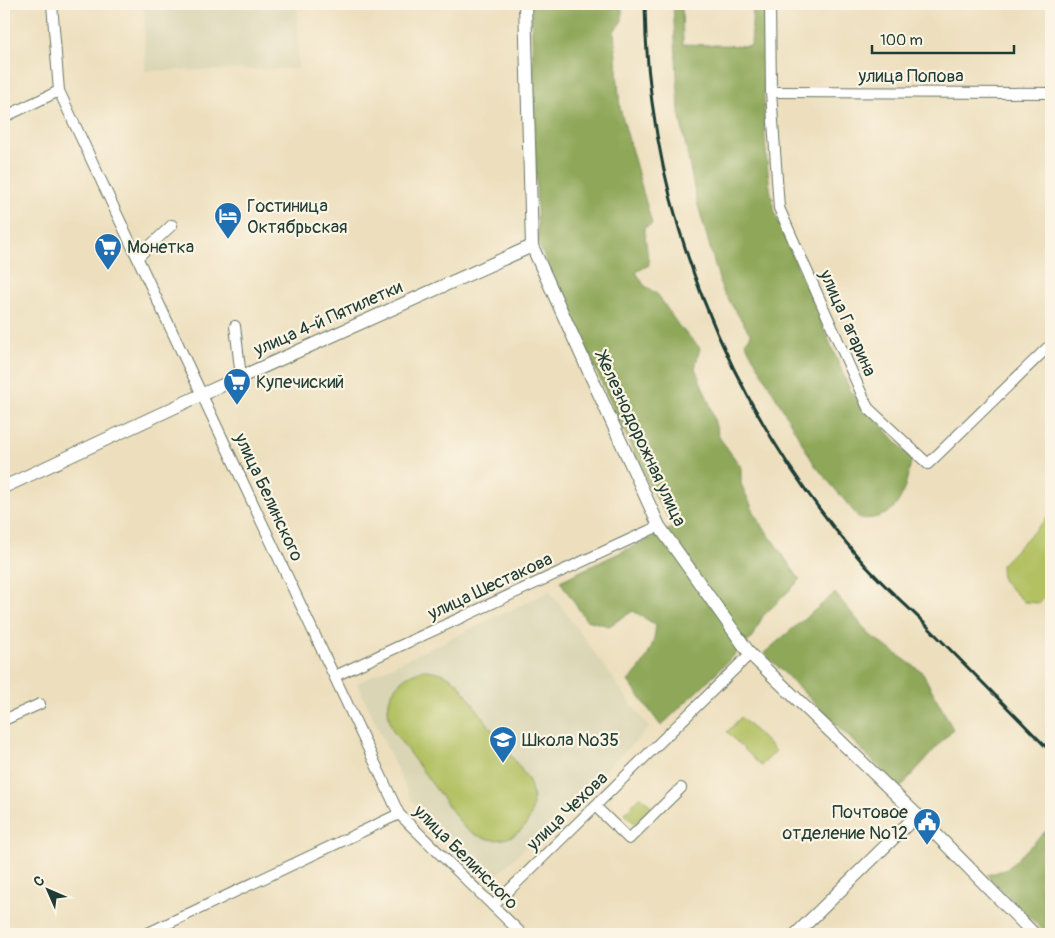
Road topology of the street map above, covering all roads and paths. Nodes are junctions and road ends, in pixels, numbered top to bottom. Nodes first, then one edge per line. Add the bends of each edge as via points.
1 (52, 4) edge
2 (525, 4) edge
3 (770, 4) edge
4 (59, 91) junction
5 (770, 92) junction
6 (1051, 93) edge
7 (4, 117) edge
8 (172, 224) dead end
9 (532, 246) junction
10 (138, 257) junction
11 (235, 326) dead end
12 (1051, 348) edge
13 (241, 377) junction
14 (203, 394) junction
15 (4, 487) edge
16 (660, 526) junction
17 (750, 654) junction
18 (335, 676) junction
19 (40, 704) dead end
20 (4, 720) edge
21 (681, 788) dead end
22 (595, 806) junction
23 (399, 814) junction
24 (917, 815) junction
25 (493, 906) junction
26 (146, 934) edge
27 (522, 934) edge
28 (796, 934) edge
29 (1034, 934) edge

1 - 4 street, улица Белинского
2 - 9 street, Железнодорожная улица
3 - 5 street, улица Гагарина
4 - 7 street
4 - 10 street, улица Белинского
5 - 6 street, улица Попова
5 - 12 street, улица Гагарина via 779,208 868,408 928,464 1047,348
8 - 10 street
9 - 13 street, улица 4-й Пятилетки
9 - 16 street, Железнодорожная улица
10 - 14 street, улица Белинского
11 - 13 street
13 - 14 street, улица 4-й Пятилетки
14 - 15 street, улица 4-й Пятилетки
14 - 18 street, улица Белинского
16 - 17 street, Железнодорожная улица
16 - 18 street, улица Шестакова
17 - 22 street, улица Чехова
17 - 24 street, Железнодорожная улица
18 - 23 street, улица Белинского
19 - 20 street
21 - 22 street via 629,839
22 - 25 street, улица Чехова
23 - 25 street, улица Белинского
23 - 26 street
24 - 28 street
24 - 29 street, Железнодорожная улица
25 - 27 street, улица Белинского

